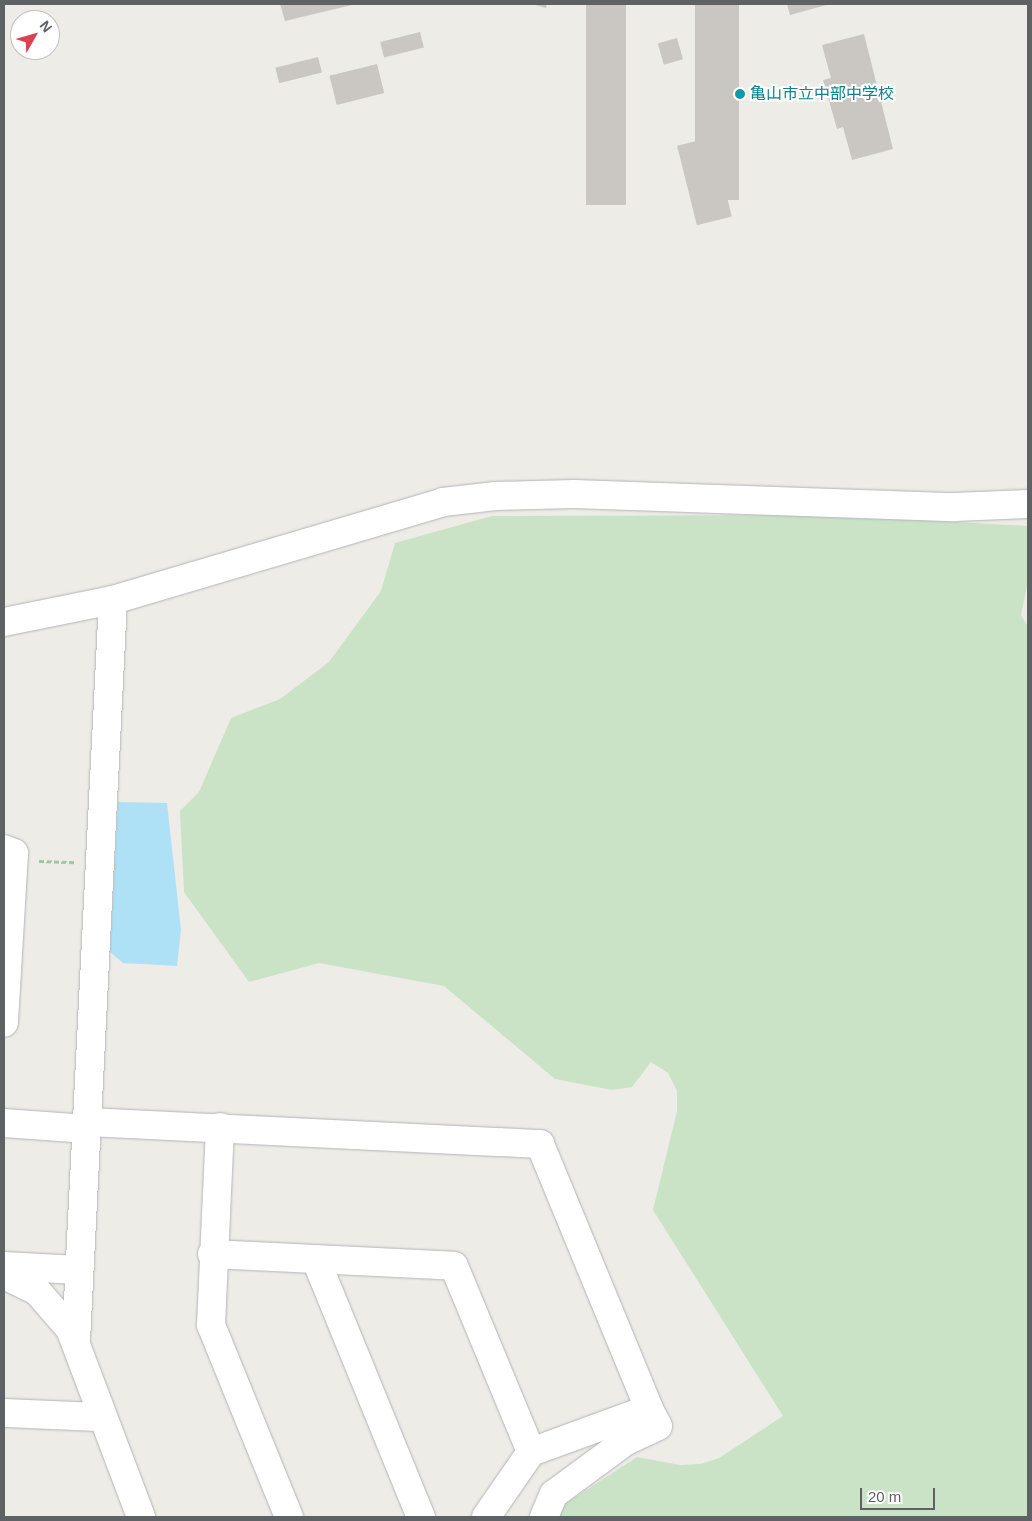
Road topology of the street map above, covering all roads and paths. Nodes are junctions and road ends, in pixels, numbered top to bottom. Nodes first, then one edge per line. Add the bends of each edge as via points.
1 (1028, 504) edge
2 (112, 600) junction
3 (4, 622) edge
4 (9, 854) edge
5 (101, 863) junction
6 (4, 1023) edge
7 (4, 1123) edge
8 (87, 1125) junction
9 (220, 1127) junction
10 (212, 1254) junction
11 (316, 1260) junction
12 (4, 1266) edge
13 (78, 1270) junction
14 (4, 1275) edge
15 (76, 1341) junction
16 (649, 1408) junction
17 (4, 1413) edge
18 (102, 1417) junction
19 (531, 1452) junction
20 (141, 1517) edge
21 (289, 1517) edge
22 (421, 1517) edge
23 (486, 1517) edge
24 (544, 1517) edge

1 - 2 street via 954,507 574,494 496,496 443,502
2 - 3 street
2 - 5 street
4 - 5 path
4 - 6 street
5 - 8 street
7 - 8 street
8 - 9 street
8 - 13 street
9 - 10 street
9 - 16 street via 540,1144
10 - 11 street
10 - 21 street via 211,1325
11 - 19 street via 454,1266
11 - 22 street
12 - 13 street
13 - 15 street
14 - 15 street via 37,1291
15 - 18 street
16 - 19 street
16 - 24 street via 658,1426 626,1441 554,1494
17 - 18 street
18 - 20 street
19 - 23 street

